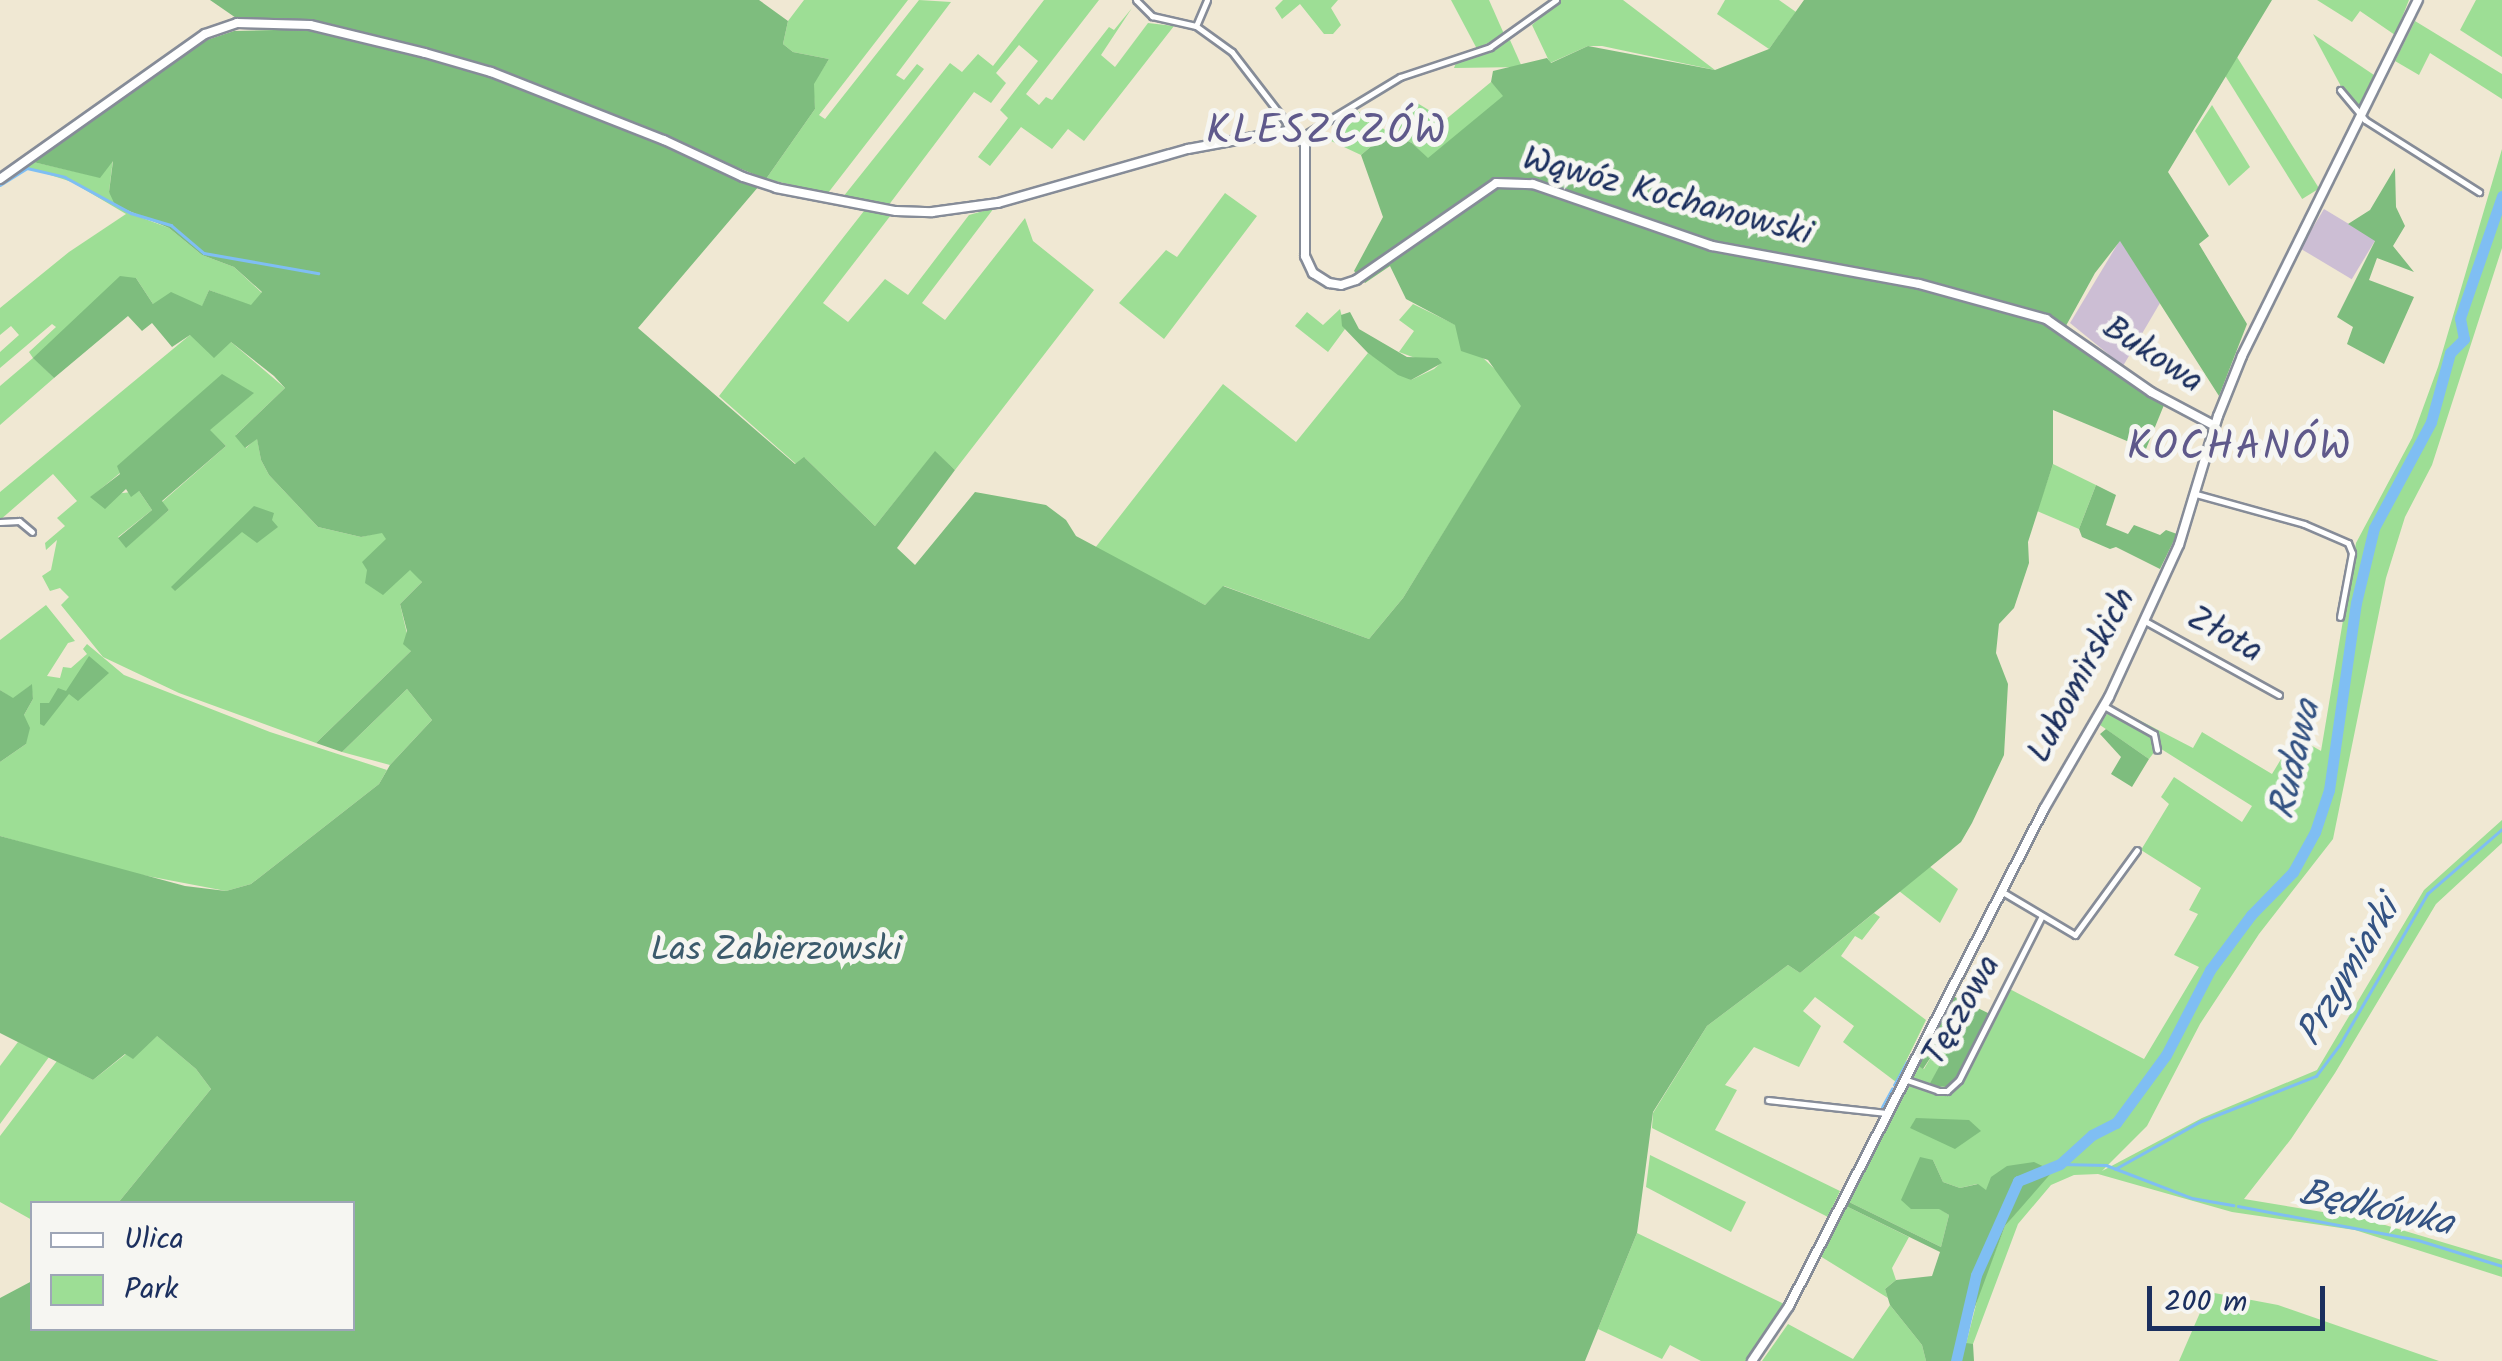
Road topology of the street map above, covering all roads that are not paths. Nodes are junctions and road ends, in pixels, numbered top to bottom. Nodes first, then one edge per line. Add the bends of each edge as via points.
1 (1136, 0) edge
2 (1207, 0) edge
3 (1556, 0) edge
4 (2418, 0) edge
5 (1196, 26) junction
6 (2340, 90) dead end
7 (2360, 116) junction
8 (1292, 130) junction
9 (1302, 136) junction
10 (0, 179) edge
11 (2478, 192) dead end
12 (2060, 328) joint
13 (2215, 426) junction
14 (2196, 494) junction
15 (0, 522) edge
16 (32, 532) dead end
17 (2340, 617) dead end
18 (2144, 621) junction
19 (2279, 695) dead end
20 (2104, 706) junction
21 (2156, 750) dead end
22 (2137, 850) dead end
23 (2001, 891) junction
24 (2042, 916) junction
25 (1904, 1079) junction
26 (1768, 1100) dead end
27 (1886, 1113) junction
28 (1753, 1360) edge

1 - 5 street via 1155,18
2 - 5 street
3 - 9 street via 1490,47 1400,77
4 - 7 street, Lubomirskich
5 - 8 street via 1232,52
6 - 7 street
7 - 11 street
7 - 13 street, Lubomirskich via 2252,333
8 - 9 street
8 - 10 street via 1188,149 979,207 893,210 743,177 508,79 425,52 310,25 237,23 205,34
9 - 12 street, Wąwóz Kochanowski via 1304,256 1323,281 1341,285 1478,194 1512,180 1712,246 1935,288
12 - 13 street, Bukowa via 2150,392
13 - 14 street, Lubomirskich
14 - 17 street via 2348,543
14 - 18 street, Lubomirskich
15 - 16 street via 19,521
18 - 19 street, Złota
18 - 20 street, Lubomirskich
20 - 21 street via 2154,734
20 - 23 street, Lubomirskich
22 - 24 street via 2075,936
23 - 24 street
23 - 25 street, Lubomirskich
24 - 25 street, Tęczowa via 1959,1080 1938,1091
25 - 27 street, Lubomirskich
26 - 27 street
27 - 28 street, Lubomirskich via 1789,1306

